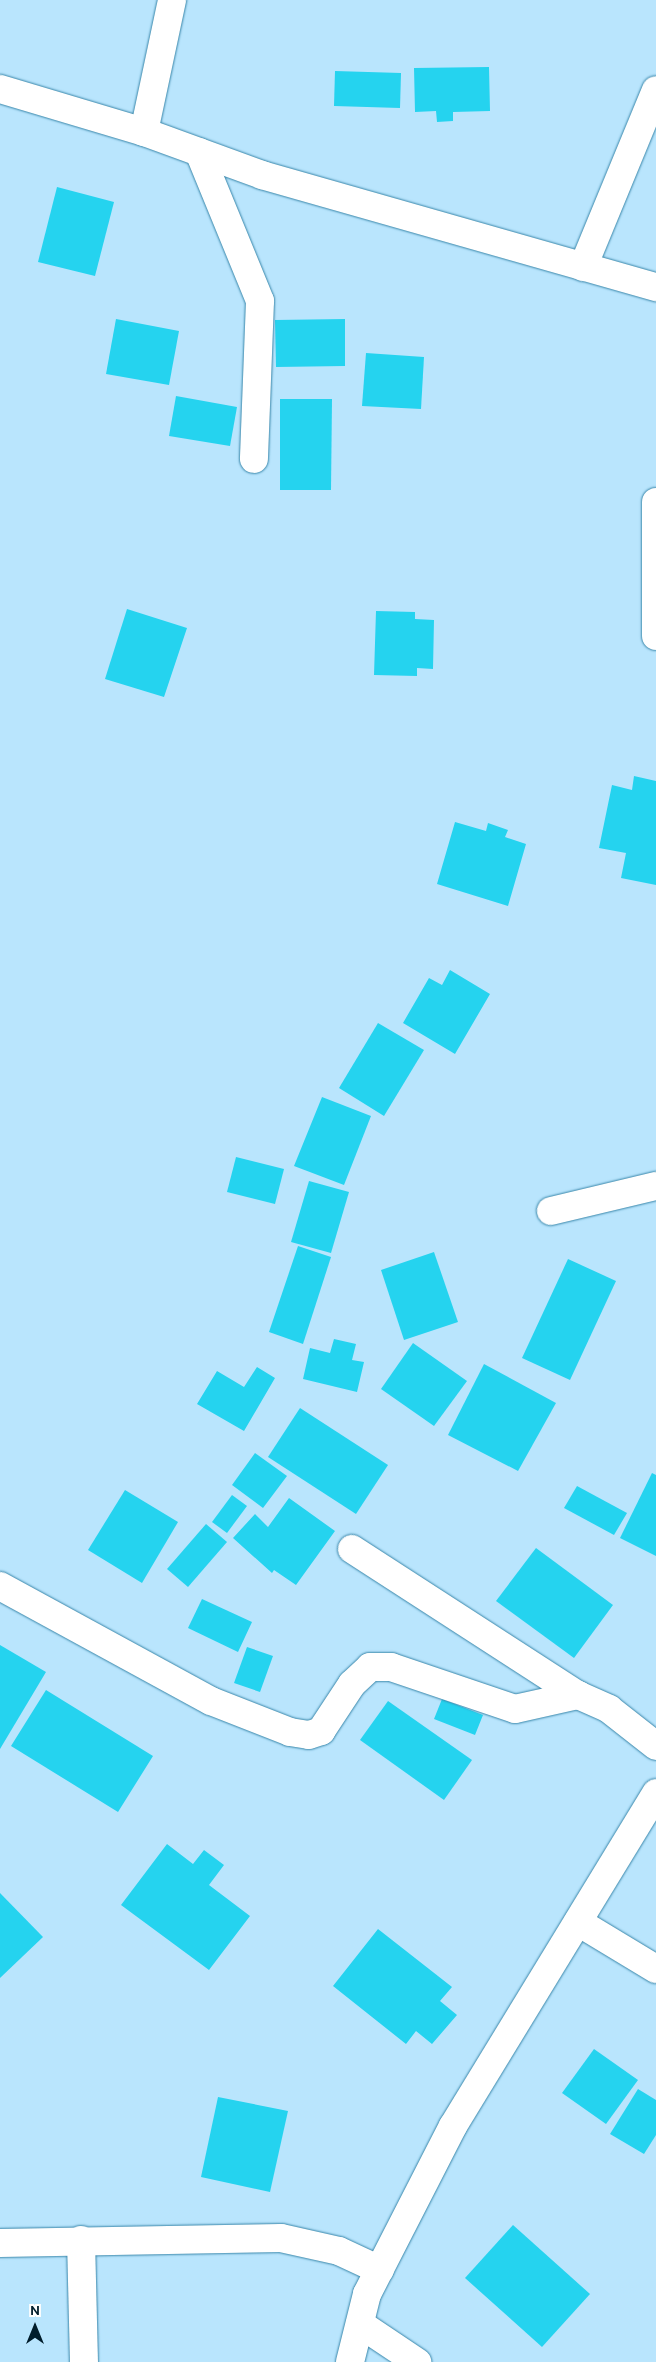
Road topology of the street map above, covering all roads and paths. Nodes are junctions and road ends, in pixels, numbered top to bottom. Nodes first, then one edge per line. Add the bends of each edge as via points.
1 (172, 0) edge
2 (0, 89) edge
3 (656, 90) edge
4 (144, 132) junction
5 (199, 152) junction
6 (583, 267) junction
7 (656, 287) edge
8 (254, 459) dead end
9 (656, 502) edge
10 (656, 636) edge
11 (656, 1186) edge
12 (551, 1211) dead end
13 (352, 1549) dead end
14 (0, 1586) edge
15 (578, 1695) junction
16 (656, 1746) edge
17 (656, 1793) edge
18 (578, 1922) junction
19 (656, 1969) edge
20 (81, 2240) junction
21 (0, 2242) edge
22 (380, 2270) junction
23 (360, 2324) junction
24 (84, 2362) edge
25 (350, 2362) edge
26 (418, 2362) edge

1 - 4 street
2 - 4 street
3 - 6 street
4 - 5 street
5 - 6 street via 262,174
5 - 8 street via 260,301
6 - 7 street
9 - 10 street
11 - 12 street
13 - 15 street
14 - 15 street via 211,1702 290,1732 309,1735 321,1731 352,1684 370,1667 391,1667 515,1709
15 - 16 street via 609,1709
17 - 18 street
18 - 19 street
18 - 22 street via 453,2126
20 - 21 street
20 - 22 street via 281,2238 339,2251
20 - 24 street
22 - 23 street
23 - 25 street
23 - 26 street

